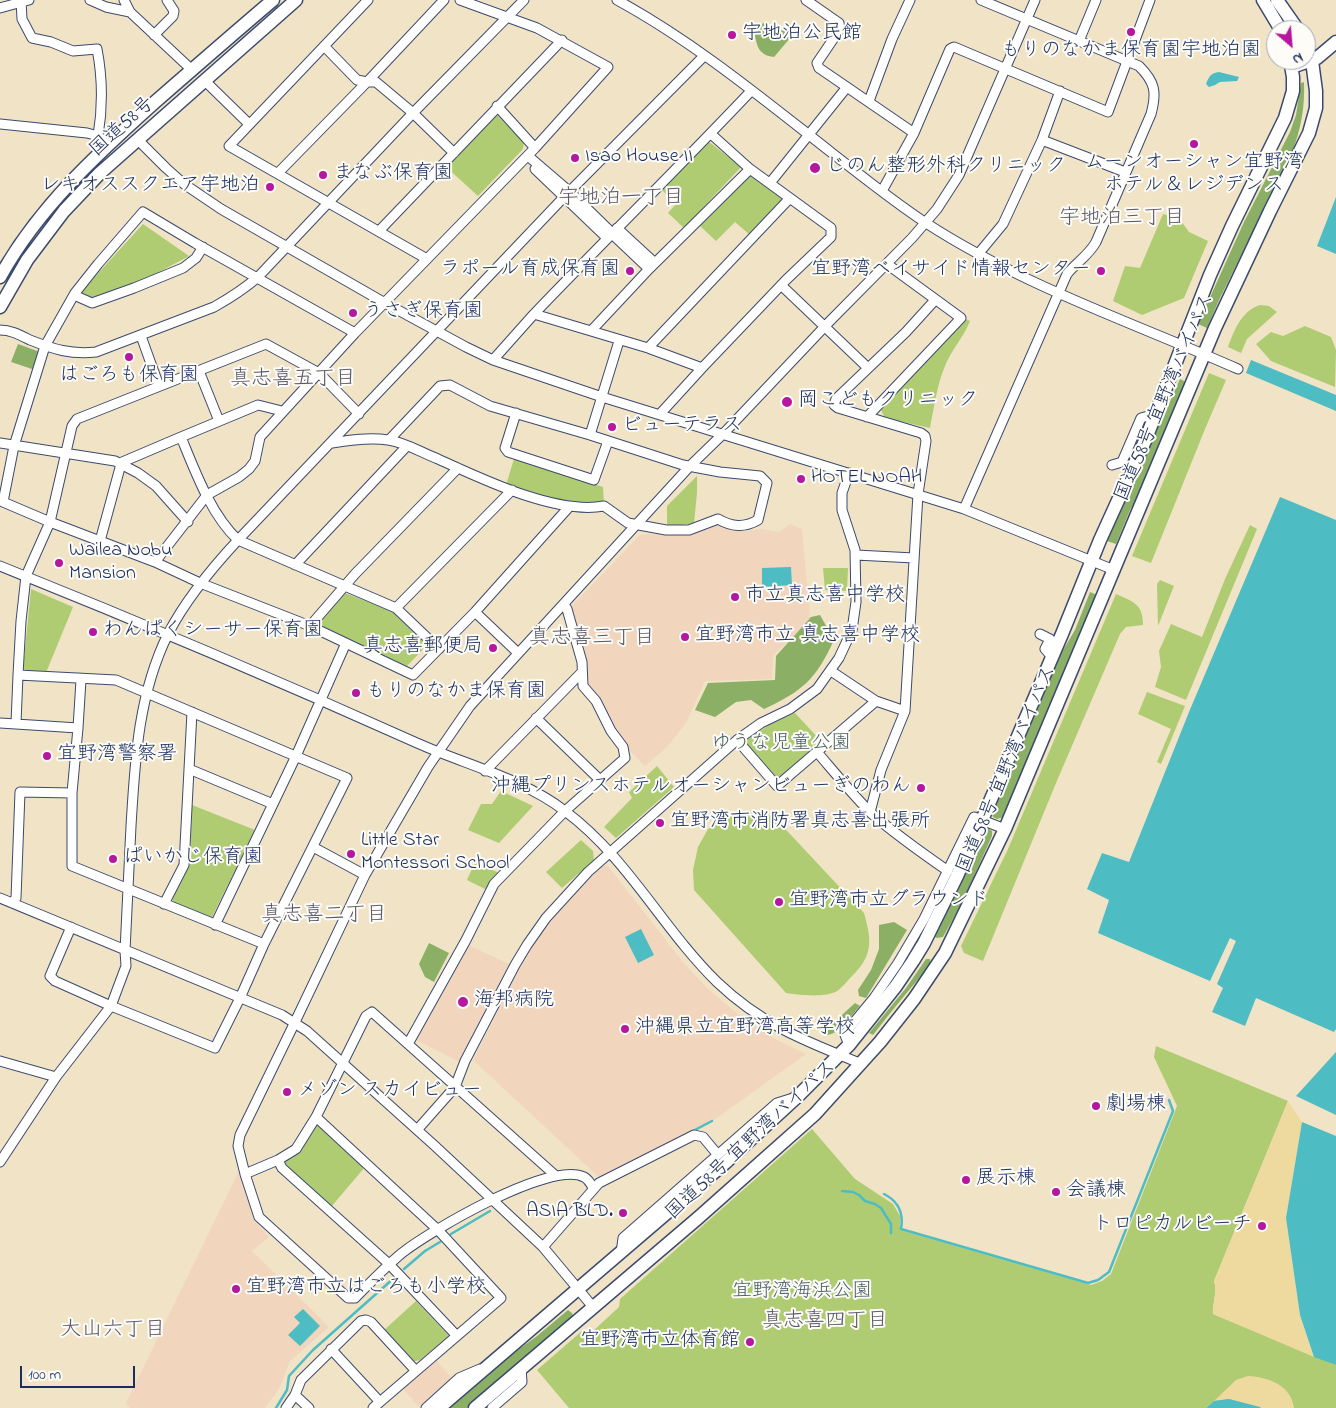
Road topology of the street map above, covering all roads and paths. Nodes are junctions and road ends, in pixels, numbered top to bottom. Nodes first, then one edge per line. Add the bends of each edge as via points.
1 (90, 0) edge
2 (124, 0) edge
3 (167, 0) edge
4 (273, 0) edge
5 (296, 0) edge
6 (368, 0) edge
7 (444, 0) edge
8 (460, 0) edge
9 (524, 0) edge
10 (617, 0) edge
11 (806, 0) edge
12 (910, 0) edge
13 (981, 0) edge
14 (1035, 0) edge
15 (1096, 0) edge
16 (1150, 0) edge
17 (1263, 0) edge
18 (1277, 0) edge
19 (23, 1) edge
20 (0, 8) edge
21 (130, 12) junction
22 (509, 16) junction
23 (1027, 19) junction
24 (1275, 20) edge
25 (1291, 20) edge
26 (154, 35) junction
27 (562, 40) junction
28 (1079, 41) junction
29 (1336, 42) edge
30 (324, 46) junction
31 (704, 56) junction
32 (1316, 58) edge
33 (1127, 62) junction
34 (1005, 69) junction
35 (192, 70) junction
36 (1291, 70) edge
37 (1314, 70) edge
38 (205, 81) junction
39 (367, 82) junction
40 (847, 86) junction
41 (751, 91) junction
42 (1060, 91) junction
43 (869, 101) junction
44 (497, 106) junction
45 (413, 113) junction
46 (0, 124) edge
47 (249, 124) junction
48 (914, 133) junction
49 (711, 134) junction
50 (809, 135) junction
51 (103, 140) junction
52 (138, 140) junction
53 (1042, 140) junction
54 (535, 148) junction
55 (454, 153) junction
56 (526, 157) junction
57 (750, 169) junction
58 (1126, 172) junction
59 (278, 173) junction
60 (770, 183) junction
61 (882, 191) junction
62 (567, 194) junction
63 (790, 198) junction
64 (329, 202) junction
65 (926, 223) junction
66 (379, 231) junction
67 (612, 233) junction
68 (287, 246) junction
69 (203, 247) junction
70 (978, 253) junction
71 (427, 259) junction
72 (887, 264) junction
73 (652, 266) junction
74 (0, 277) edge
75 (258, 277) junction
76 (781, 285) junction
77 (1060, 293) junction
78 (74, 295) junction
79 (936, 300) junction
80 (385, 303) junction
81 (0, 307) edge
82 (534, 314) junction
83 (825, 326) junction
84 (0, 330) edge
85 (591, 331) junction
86 (437, 332) junction
87 (355, 333) junction
88 (141, 336) junction
89 (619, 341) junction
90 (1182, 345) junction
91 (45, 346) junction
92 (648, 348) junction
93 (1205, 354) junction
94 (493, 360) junction
95 (702, 368) junction
96 (868, 368) junction
97 (1238, 369) dead end
98 (200, 371) junction
99 (318, 373) junction
100 (159, 386) junction
101 (602, 397) junction
102 (282, 411) junction
103 (516, 413) junction
104 (359, 414) junction
105 (660, 414) junction
106 (1155, 414) junction
107 (867, 417) junction
108 (219, 421) junction
109 (723, 434) junction
110 (590, 435) junction
111 (181, 437) junction
112 (389, 440) junction
113 (608, 441) junction
114 (0, 443) edge
115 (331, 444) junction
116 (14, 446) junction
117 (407, 446) junction
118 (64, 453) junction
119 (120, 464) junction
120 (1112, 465) dead end
121 (690, 466) junction
122 (458, 468) junction
123 (849, 473) junction
124 (512, 490) junction
125 (918, 494) junction
126 (207, 496) junction
127 (569, 507) junction
128 (964, 509) junction
129 (50, 522) junction
130 (188, 522) junction
131 (634, 525) junction
132 (238, 540) junction
133 (100, 541) junction
134 (856, 555) junction
135 (914, 558) junction
136 (1092, 561) junction
137 (155, 562) junction
138 (294, 565) junction
139 (0, 566) edge
140 (1114, 570) junction
141 (26, 576) junction
142 (200, 583) junction
143 (344, 586) junction
144 (564, 604) junction
145 (396, 608) junction
146 (475, 612) junction
147 (310, 626) junction
148 (1040, 634) dead end
149 (168, 636) junction
150 (346, 643) junction
151 (439, 649) junction
152 (517, 652) junction
153 (1052, 657) junction
154 (831, 671) junction
155 (582, 672) junction
156 (18, 675) junction
157 (81, 680) junction
158 (147, 693) junction
159 (320, 699) junction
160 (876, 702) junction
161 (905, 711) junction
162 (192, 712) junction
163 (536, 718) junction
164 (0, 723) edge
165 (16, 723) junction
166 (78, 728) junction
167 (737, 740) junction
168 (438, 752) junction
169 (818, 752) junction
170 (296, 756) junction
171 (189, 769) junction
172 (485, 771) junction
173 (600, 780) junction
174 (72, 793) junction
175 (273, 804) junction
176 (566, 811) junction
177 (870, 812) junction
178 (982, 820) junction
179 (1004, 829) junction
180 (313, 847) junction
181 (611, 852) junction
182 (948, 871) junction
183 (365, 874) junction
184 (128, 890) junction
185 (0, 898) edge
186 (12, 903) junction
187 (164, 904) junction
188 (215, 925) junction
189 (72, 927) junction
190 (264, 944) junction
191 (125, 951) junction
192 (240, 998) junction
193 (111, 1006) junction
194 (295, 1022) junction
195 (408, 1044) junction
196 (850, 1045) junction
197 (840, 1055) junction
198 (0, 1061) edge
199 (342, 1062) junction
200 (862, 1064) junction
201 (56, 1077) junction
202 (455, 1086) junction
203 (799, 1096) junction
204 (316, 1117) junction
205 (417, 1130) junction
206 (718, 1155) junction
207 (278, 1160) junction
208 (0, 1162) edge
209 (246, 1174) junction
210 (556, 1176) junction
211 (593, 1188) junction
212 (492, 1199) junction
213 (438, 1230) junction
214 (543, 1247) junction
215 (621, 1253) junction
216 (389, 1264) junction
217 (579, 1289) junction
218 (594, 1307) junction
219 (457, 1336) junction
220 (331, 1349) junction
221 (489, 1365) junction
222 (521, 1368) junction
223 (416, 1371) junction
224 (295, 1394) junction
225 (376, 1405) edge
226 (286, 1408) edge
227 (309, 1408) edge
228 (426, 1408) edge
229 (439, 1408) edge
230 (475, 1408) edge
231 (492, 1408) edge

1 - 21 street
2 - 21 street
3 - 26 street via 174,11 173,16
4 - 35 highway, 国道58号
5 - 38 highway, 国道58号
6 - 30 street
7 - 39 street
8 - 22 street
9 - 22 street
10 - 31 street via 678,36
11 - 40 street via 839,23 840,29 817,63 819,68
12 - 43 street
13 - 23 street
14 - 23 street
15 - 28 street
16 - 33 street
17 - 24 highway
18 - 25 highway
19 - 20 street
19 - 51 street via 22,19 32,38 74,51 97,49 101,70
21 - 26 street
22 - 27 street
22 - 45 street
23 - 28 street
23 - 34 street
26 - 35 street
27 - 44 street
27 - 54 street via 608,66
28 - 33 street
29 - 32 highway
30 - 39 street via 357,80
30 - 47 street
31 - 41 street
31 - 62 street
33 - 42 street via 1108,112
33 - 58 street via 1139,66 1149,76 1154,88 1154,101
34 - 42 street
34 - 48 street via 950,49
34 - 65 street via 960,175
35 - 51 highway, 国道58号
36 - 90 highway, 国道58号 宜野湾バイパス via 1293,92 1285,118 1228,234
37 - 93 highway, 国道58号 宜野湾バイパス via 1317,99 1312,125
38 - 47 street
38 - 52 highway, 国道58号
39 - 45 street via 376,82
39 - 59 street
40 - 43 street
40 - 50 street
41 - 49 street
41 - 50 street
42 - 53 street
43 - 48 street
44 - 54 street
44 - 55 street
45 - 55 street
45 - 64 street
46 - 51 street via 87,133
47 - 59 street via 229,146
48 - 61 street
49 - 57 street
49 - 67 street
50 - 60 street
50 - 61 street
51 - 74 highway, 国道58号 via 14,252
52 - 68 street via 199,195
52 - 81 highway, 国道58号 via 64,211 27,260
53 - 58 street
53 - 70 street via 1003,224
54 - 56 street
55 - 66 street
56 - 62 street
56 - 71 street
57 - 60 street
57 - 73 street
58 - 77 street via 1090,253 1067,274
59 - 64 street
60 - 63 street
61 - 65 street
62 - 67 street
62 - 86 street
63 - 76 street via 831,228 831,237
63 - 92 street
64 - 66 street
64 - 68 street
65 - 70 street
65 - 72 street
66 - 71 street
67 - 73 street
67 - 82 street
68 - 75 street
68 - 80 street
69 - 75 street
69 - 78 street via 196,258 183,268 134,288 92,303
69 - 78 street via 143,212
70 - 77 street
71 - 80 street
72 - 79 street
72 - 83 street
73 - 85 street
75 - 87 street
75 - 88 street via 243,290 214,306
76 - 83 street
76 - 95 street
77 - 90 street
77 - 128 street
78 - 91 street
79 - 96 street
79 - 107 street via 961,318
80 - 86 street
80 - 87 street
82 - 85 street
82 - 94 street
83 - 96 street
83 - 109 street
84 - 91 street
85 - 89 street
86 - 94 street
86 - 104 street
87 - 99 street
88 - 91 street via 83,353
88 - 100 street
89 - 92 street
89 - 101 street
90 - 93 street
90 - 106 highway, 国道58号 宜野湾バイパス
91 - 116 street
92 - 95 street
93 - 97 street
93 - 140 highway, 国道58号 宜野湾バイパス
94 - 101 street
95 - 105 street
96 - 107 street via 836,399 834,405
98 - 99 street via 266,344
98 - 100 street
98 - 108 street
99 - 102 street
99 - 104 street
100 - 118 street via 77,419
101 - 105 street
101 - 110 street
102 - 108 street via 258,405
102 - 126 street via 260,436 249,469
103 - 110 street
103 - 112 street via 490,406 450,385 440,386
103 - 113 street via 505,448 508,452 594,480
104 - 115 street
105 - 109 street
106 - 120 street via 1141,418 1122,462
106 - 136 highway, 国道58号 宜野湾バイパス
107 - 125 street via 925,436
108 - 111 street
109 - 121 street
109 - 123 street
110 - 113 street
111 - 119 street
111 - 126 street
112 - 115 street
112 - 117 street
113 - 121 street
114 - 116 street
115 - 132 street
116 - 118 street
116 - 129 street via 3,502
117 - 122 street
117 - 138 street
118 - 119 street
118 - 129 street
119 - 130 street via 156,486
119 - 133 street
121 - 131 street
121 - 131 street via 760,476 767,483 758,520 747,526 726,524 718,519 688,530
122 - 124 street
122 - 143 street
123 - 125 street
123 - 134 street via 842,493 842,510
124 - 127 street
124 - 145 street
125 - 128 street
125 - 135 street
126 - 130 street
126 - 132 street
127 - 131 street via 590,509 604,506
127 - 146 street
128 - 136 street
129 - 133 street
129 - 141 street
130 - 137 street
131 - 144 street
132 - 138 street
132 - 142 street
133 - 137 street
134 - 135 street
134 - 154 street via 856,602 852,630
135 - 161 street
136 - 140 street
136 - 153 highway, 国道58号 宜野湾バイパス
137 - 142 street
138 - 143 street
139 - 141 street
140 - 179 highway, 国道58号 宜野湾バイパス
141 - 149 street
141 - 156 street
142 - 147 street
142 - 149 street
143 - 145 street
143 - 147 street
144 - 152 street
144 - 155 street via 580,653
145 - 151 street
146 - 151 street
146 - 152 street
147 - 150 street
148 - 153 street via 1050,639 1045,650
149 - 158 street
149 - 159 street
150 - 151 street via 413,675
150 - 159 street
152 - 168 street via 470,706
153 - 178 highway, 国道58号 宜野湾バイパス
154 - 160 street
154 - 167 street via 802,702 761,723
155 - 163 street
155 - 173 street via 583,686 596,700 623,747 624,758
156 - 157 street
156 - 165 street
157 - 158 street via 116,680
157 - 166 street
158 - 162 street
158 - 184 street via 134,766
159 - 168 street
159 - 170 street
160 - 161 street
160 - 169 street
161 - 177 street via 881,770
162 - 170 street
162 - 171 street
163 - 172 street
163 - 173 street
164 - 165 street
165 - 166 street
166 - 174 street
167 - 169 street via 777,786
167 - 181 street
168 - 172 street
168 - 183 street
169 - 177 street
170 - 175 street
170 - 180 street via 347,778
171 - 175 street
171 - 187 street via 184,865
172 - 176 street via 530,789
173 - 176 street
174 - 184 street via 72,866
174 - 186 street via 20,792 16,898
175 - 188 street
176 - 181 street
176 - 195 street via 494,884
177 - 182 street
178 - 179 street
178 - 182 street via 974,817
178 - 196 highway, 国道58号 宜野湾バイパス via 924,943 896,986
179 - 200 highway, 国道58号 宜野湾バイパス via 945,953 914,999
180 - 183 street
180 - 190 street
181 - 197 street via 684,945 730,993 763,1019
181 - 202 street via 588,872 526,945 465,1060
182 - 196 street via 898,963 850,1026 845,1035
183 - 194 street
184 - 187 street
184 - 191 street
185 - 186 street
186 - 189 street
187 - 188 street
188 - 190 street
189 - 191 street
189 - 193 street via 50,976
190 - 192 street
191 - 192 street
191 - 193 street via 126,966
192 - 193 street via 215,1048
192 - 194 street
193 - 201 street
194 - 199 street
194 - 209 street via 240,1135 238,1146
195 - 199 street via 372,1012 366,1016
195 - 202 street
196 - 197 highway, 国道58号 宜野湾バイパス
197 - 200 street
197 - 203 highway, 国道58号 宜野湾バイパス
198 - 201 street
199 - 204 street
199 - 205 street
200 - 218 highway, 国道58号 宜野湾バイパス via 766,1159
201 - 208 street
202 - 205 street
202 - 210 street
203 - 206 street via 777,1104
203 - 215 highway, 国道58号 宜野湾バイパス
204 - 207 street via 296,1149
204 - 213 street
205 - 212 street
206 - 211 street via 703,1137 694,1135
206 - 215 street via 623,1238
207 - 209 street
207 - 216 street via 282,1168
209 - 216 street via 259,1217 348,1298 355,1298
210 - 211 street via 583,1176
210 - 212 street
211 - 214 street
212 - 213 street
212 - 214 street
213 - 216 street
213 - 219 street via 501,1298
214 - 217 street
215 - 217 highway, 国道58号 宜野湾バイパス
216 - 219 street
217 - 218 street
217 - 221 highway, 国道58号 宜野湾バイパス
218 - 222 highway, 国道58号 宜野湾バイパス
219 - 223 street
220 - 223 street via 366,1320
220 - 224 street via 301,1380
220 - 225 street
221 - 228 street via 459,1378
221 - 229 highway, 国道58号 宜野湾バイパス
222 - 230 highway, 国道58号 宜野湾バイパス
222 - 231 street via 522,1382
223 - 225 street
224 - 226 street
224 - 227 street

